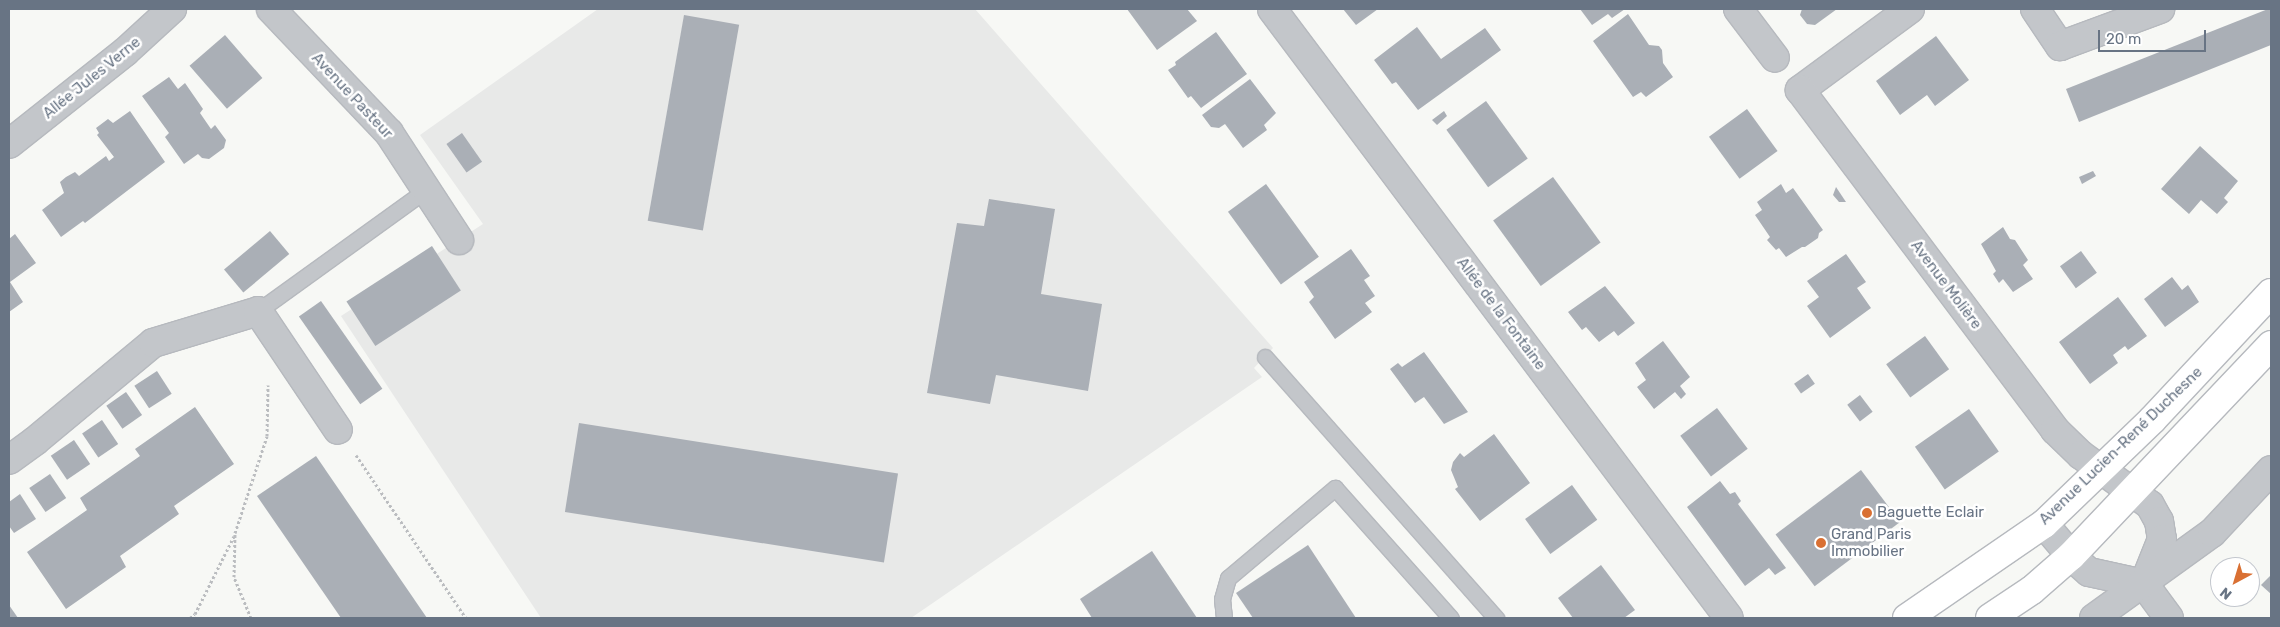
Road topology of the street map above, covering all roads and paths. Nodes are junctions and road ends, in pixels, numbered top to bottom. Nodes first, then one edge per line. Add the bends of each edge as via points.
1 (172, 9) edge
2 (271, 9) edge
3 (1272, 9) edge
4 (1738, 9) edge
5 (1910, 9) edge
6 (2035, 9) edge
7 (2160, 9) edge
8 (1776, 58) dead end
9 (9, 144) edge
10 (426, 190) junction
11 (459, 240) dead end
12 (2271, 293) edge
13 (258, 311) junction
14 (2271, 345) edge
15 (1265, 357) dead end
16 (268, 383) dead end
17 (338, 430) joint
18 (9, 460) edge
19 (2102, 470) junction
20 (2271, 470) edge
21 (2134, 492) junction
22 (2044, 524) junction
23 (235, 533) junction
24 (2071, 556) junction
25 (2144, 584) junction
26 (190, 618) edge
27 (251, 618) edge
28 (466, 618) edge
29 (1224, 618) edge
30 (1452, 618) edge
31 (1496, 618) edge
32 (1729, 618) edge
33 (1907, 618) edge
34 (1990, 618) edge
35 (2094, 618) edge
36 (2169, 618) edge

1 - 9 street, Allée Jules Verne via 125,52
2 - 10 street, Avenue Pasteur via 389,133
3 - 32 street, Allée de la Fontaine
4 - 8 street
5 - 19 street, Avenue Molière via 1800,90 2055,430
6 - 7 street via 2060,46
10 - 11 street, Avenue Pasteur
10 - 13 lane
12 - 19 main road, Avenue Lucien-René Duchesne
13 - 17 street
13 - 18 street via 153,343
14 - 21 main road
15 - 31 lane
16 - 23 path via 266,436
17 - 28 path
19 - 21 street, Avenue Molière
19 - 22 main road, Avenue Lucien-René Duchesne
20 - 25 street via 2212,533
21 - 24 main road
21 - 25 street, Avenue Molière via 2150,506 2159,521 2162,539
22 - 24 street
22 - 33 main road, Avenue Lucien-René Duchesne
23 - 26 path via 195,614
23 - 27 path via 234,577
24 - 25 street via 2089,572
24 - 34 main road via 2032,590
25 - 35 street
25 - 36 street
29 - 30 lane via 1222,599 1228,578 1335,488

